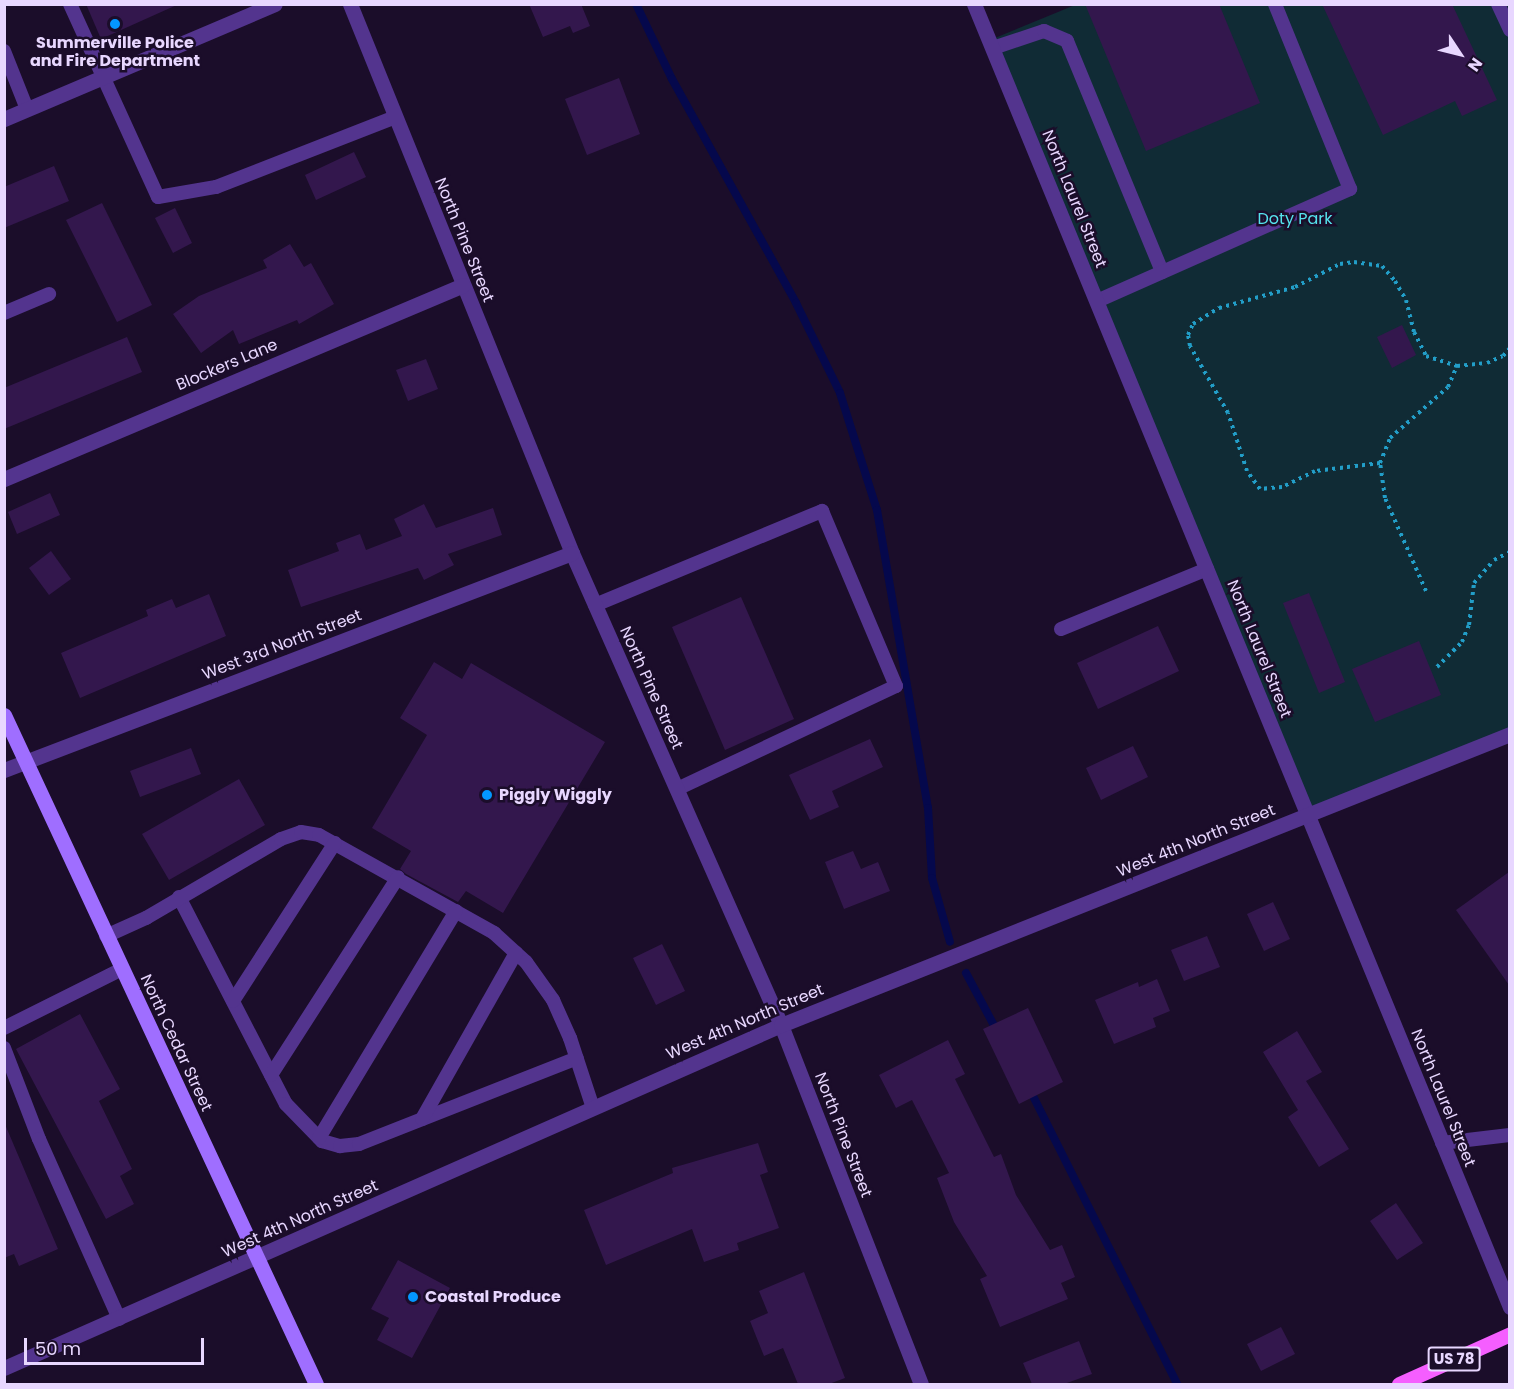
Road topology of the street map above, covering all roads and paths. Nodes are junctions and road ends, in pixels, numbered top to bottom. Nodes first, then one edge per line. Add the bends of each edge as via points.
1 (70, 4) edge
2 (275, 4) edge
3 (350, 4) edge
4 (974, 4) edge
5 (1275, 4) edge
6 (1498, 4) edge
7 (1509, 30) edge
8 (993, 48) junction
9 (4, 51) edge
10 (101, 78) junction
11 (27, 109) junction
12 (396, 117) junction
13 (4, 119) edge
14 (1162, 272) junction
15 (464, 285) junction
16 (49, 294) dead end
17 (1097, 301) junction
18 (4, 313) edge
19 (1509, 348) edge
20 (1457, 366) junction
21 (1380, 463) junction
22 (4, 479) edge
23 (1509, 552) edge
24 (572, 553) junction
25 (1207, 569) junction
26 (1426, 591) dead end
27 (595, 605) junction
28 (1061, 629) dead end
29 (1437, 667) dead end
30 (4, 715) edge
31 (1509, 734) edge
32 (24, 764) junction
33 (4, 770) edge
34 (677, 789) junction
35 (1308, 816) junction
36 (335, 843) junction
37 (398, 877) junction
38 (179, 897) junction
39 (456, 911) junction
40 (106, 936) junction
41 (516, 953) junction
42 (122, 969) junction
43 (233, 1002) junction
44 (781, 1025) junction
45 (4, 1028) edge
46 (4, 1048) edge
47 (577, 1058) junction
48 (272, 1075) junction
49 (592, 1105) junction
50 (422, 1119) junction
51 (1509, 1135) edge
52 (319, 1138) junction
53 (1442, 1143) junction
54 (257, 1259) junction
55 (1509, 1307) edge
56 (119, 1319) junction
57 (1509, 1334) edge
58 (4, 1368) edge
59 (316, 1384) edge
60 (921, 1384) edge
61 (1399, 1384) edge

1 - 10 lane
2 - 10 street
3 - 12 street, North Pine Street
4 - 8 street, North Laurel Street
5 - 14 lane via 1350,189
6 - 7 lane
8 - 14 lane via 1044,31 1067,41
8 - 17 street, North Laurel Street
9 - 11 lane
10 - 11 street
10 - 12 lane via 158,197 216,187
11 - 13 street
12 - 15 street, North Pine Street
14 - 17 lane
15 - 22 street, Blockers Lane
15 - 24 street, North Pine Street
16 - 18 lane
17 - 25 street, North Laurel Street
19 - 20 path via 1503,357 1487,363
20 - 21 path via 1448,387 1390,438
20 - 21 path via 1426,356 1395,281 1382,266 1367,263 1340,264 1295,287 1219,308 1193,324 1188,334 1190,346 1228,413 1247,471 1260,489 1282,487 1315,471
21 - 26 path via 1385,498
23 - 29 path via 1494,560 1474,583 1469,625 1462,642
24 - 27 street, North Pine Street
24 - 32 street, West 3rd North Street
25 - 28 lane
25 - 35 street, North Laurel Street
27 - 34 street, North Pine Street
27 - 34 lane via 822,511 896,686
30 - 32 street, North Cedar Street
31 - 35 street, West 4th North Street
32 - 33 street, West 3rd North Street
32 - 40 street, North Cedar Street
34 - 44 street, North Pine Street
35 - 44 street, West 4th North Street
35 - 53 street, North Laurel Street
36 - 37 lane
36 - 38 lane via 301,832 281,839
36 - 43 lane
37 - 39 lane
37 - 48 lane
38 - 40 lane
38 - 43 lane
39 - 41 lane via 494,933
39 - 52 lane
40 - 42 street, North Cedar Street
41 - 47 lane via 553,1000
41 - 50 lane
42 - 45 lane
42 - 54 street, North Cedar Street
43 - 48 lane
44 - 49 street, West 4th North Street
44 - 60 street, North Pine Street
46 - 56 lane
47 - 49 lane
47 - 50 lane
48 - 52 lane via 286,1104
49 - 54 street, West 4th North Street
50 - 52 lane via 359,1144 340,1146
51 - 53 lane
53 - 55 street, North Laurel Street
54 - 56 street, West 4th North Street
54 - 59 street, North Cedar Street
56 - 58 street, West 4th North Street
57 - 61 main road, US 78

